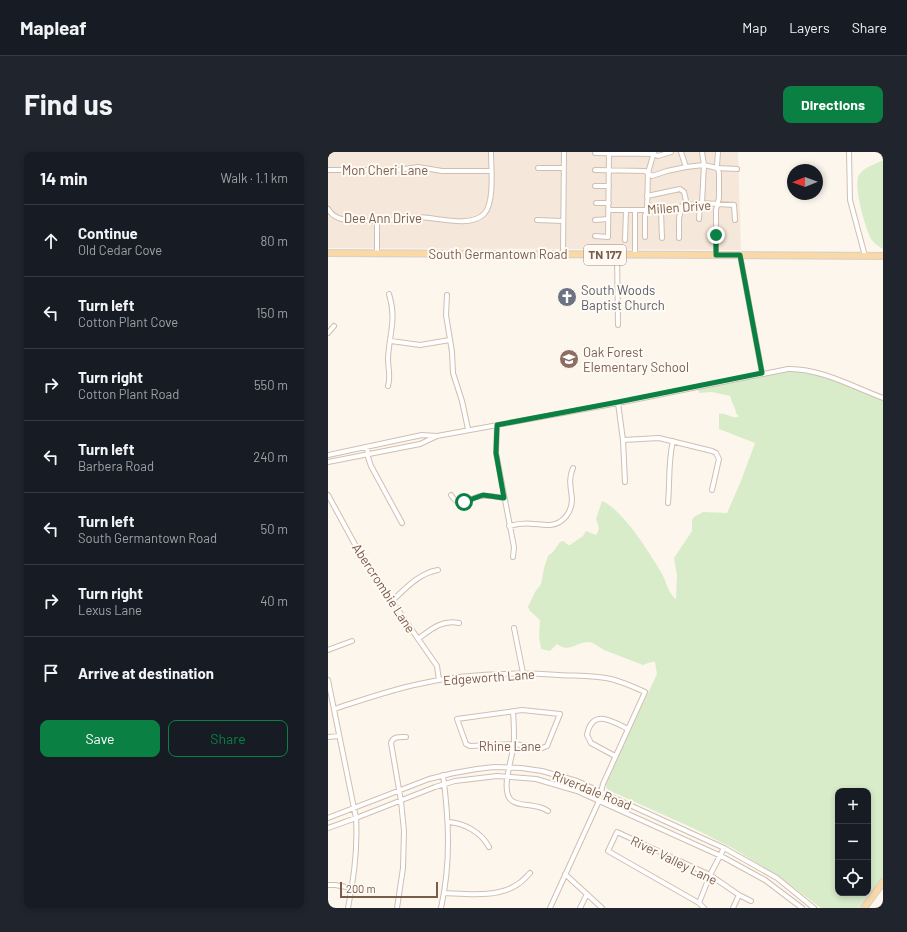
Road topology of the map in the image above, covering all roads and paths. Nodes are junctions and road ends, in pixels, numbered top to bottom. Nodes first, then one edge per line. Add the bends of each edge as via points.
1 (491, 152) edge
2 (564, 152) edge
3 (671, 152) edge
4 (682, 152) edge
5 (702, 152) edge
6 (718, 152) edge
7 (849, 152) edge
8 (595, 153) dead end
9 (609, 153) edge
10 (654, 153) edge
11 (704, 165) junction
12 (686, 167) junction
13 (538, 168) dead end
14 (564, 168) junction
15 (717, 168) junction
16 (737, 169) dead end
17 (328, 170) edge
18 (595, 170) dead end
19 (609, 170) junction
20 (491, 171) junction
21 (648, 173) junction
22 (595, 186) dead end
23 (609, 186) junction
24 (647, 196) junction
25 (596, 203) dead end
26 (609, 203) junction
27 (701, 203) junction
28 (718, 204) junction
29 (687, 205) junction
30 (682, 206) junction
31 (328, 209) edge
32 (608, 210) junction
33 (626, 210) junction
34 (635, 210) junction
35 (646, 210) junction
36 (661, 211) junction
37 (608, 219) junction
38 (699, 219) dead end
39 (377, 220) junction
40 (537, 220) dead end
41 (595, 220) dead end
42 (735, 220) dead end
43 (563, 221) junction
44 (595, 236) dead end
45 (645, 237) dead end
46 (662, 238) dead end
47 (679, 238) dead end
48 (625, 240) dead end
49 (328, 253) edge
50 (563, 254) junction
51 (377, 255) junction
52 (617, 255) junction
53 (635, 255) junction
54 (716, 255) junction
55 (740, 255) junction
56 (865, 256) junction
57 (883, 256) edge
58 (389, 294) dead end
59 (447, 295) dead end
60 (618, 325) dead end
61 (334, 326) dead end
62 (328, 332) edge
63 (450, 340) junction
64 (391, 341) junction
65 (762, 373) junction
66 (388, 386) dead end
67 (883, 398) edge
68 (618, 402) junction
69 (497, 425) junction
70 (468, 430) junction
71 (437, 436) junction
72 (623, 440) junction
73 (672, 441) junction
74 (367, 447) junction
75 (328, 455) edge
76 (368, 455) junction
77 (328, 462) edge
78 (573, 468) dead end
79 (625, 482) dead end
80 (712, 490) dead end
81 (451, 494) dead end
82 (328, 495) edge
83 (504, 498) junction
84 (668, 503) dead end
85 (402, 523) dead end
86 (509, 526) junction
87 (513, 557) dead end
88 (438, 570) dead end
89 (391, 602) junction
90 (459, 623) dead end
91 (514, 628) dead end
92 (418, 639) junction
93 (352, 641) dead end
94 (328, 650) edge
95 (524, 674) junction
96 (328, 680) edge
97 (440, 680) junction
98 (334, 709) junction
99 (513, 712) junction
100 (628, 728) junction
101 (339, 736) junction
102 (406, 737) dead end
103 (328, 738) edge
104 (514, 744) junction
105 (615, 756) junction
106 (509, 768) junction
107 (443, 775) junction
108 (508, 776) junction
109 (444, 784) junction
110 (400, 792) junction
111 (602, 792) junction
112 (401, 801) junction
113 (599, 801) junction
114 (354, 809) junction
115 (548, 812) dead end
116 (328, 818) edge
117 (356, 818) junction
118 (448, 822) junction
119 (328, 828) edge
120 (489, 847) dead end
121 (724, 848) junction
122 (721, 856) junction
123 (530, 873) dead end
124 (565, 874) junction
125 (710, 875) junction
126 (883, 882) edge
127 (328, 885) edge
128 (352, 888) junction
129 (444, 893) junction
130 (587, 894) junction
131 (739, 895) junction
132 (750, 901) dead end
133 (699, 903) junction
134 (348, 908) edge
135 (397, 908) edge
136 (441, 908) edge
137 (550, 908) edge
138 (580, 908) edge
139 (602, 908) edge
140 (704, 908) edge
141 (733, 908) edge
142 (802, 908) edge
143 (814, 908) edge
144 (864, 908) edge

1 - 20 street
2 - 14 street
3 - 10 street via 658,156
4 - 12 street
5 - 11 street
6 - 15 street
7 - 56 street via 850,200
8 - 9 street
9 - 10 street
9 - 19 street
10 - 21 street
11 - 12 street
11 - 15 street
11 - 27 street
12 - 21 street via 652,176
13 - 14 street
14 - 43 street
15 - 16 street
15 - 28 street
17 - 20 street, Mon Cheri Lane via 397,170 418,167
18 - 19 street
19 - 21 street
19 - 23 street
20 - 39 street, Dee Ann Drive via 490,200 483,215 475,219 442,220 417,217
21 - 24 street
22 - 23 street
23 - 26 street
24 - 29 street via 680,189 684,192
24 - 35 street
25 - 26 street
26 - 32 street
27 - 28 street, Millen Drive
27 - 29 street, Millen Drive
27 - 38 street
28 - 42 street, Millen Drive via 734,205
28 - 54 street
29 - 30 street, Millen Drive
30 - 36 street, Millen Drive
30 - 47 street via 679,216
31 - 39 street, Dee Ann Drive via 338,218
32 - 33 street, Millen Drive
32 - 37 street
33 - 34 street, Millen Drive
33 - 48 street
34 - 35 street, Millen Drive
34 - 53 street
35 - 36 street, Millen Drive
35 - 45 street
36 - 46 street
37 - 41 street
37 - 44 street via 608,237
39 - 51 street
40 - 43 street
43 - 50 street
49 - 51 main road, South Germantown Road / TN 177
50 - 51 main road, South Germantown Road / TN 177
50 - 52 main road, South Germantown Road / TN 177
52 - 53 main road, South Germantown Road / TN 177
52 - 60 street
53 - 54 main road, South Germantown Road / TN 177
54 - 55 main road, South Germantown Road / TN 177
55 - 56 main road, South Germantown Road / TN 177
55 - 65 street
56 - 57 main road, South Germantown Road / TN 177
58 - 64 street via 394,319
59 - 63 street via 446,315
61 - 62 street
63 - 64 street via 420,345
63 - 70 street via 453,373
64 - 66 street
65 - 67 street via 788,369 804,370 830,377
65 - 68 street
68 - 69 street
68 - 72 street
69 - 70 street
69 - 83 street via 496,453
70 - 71 street
71 - 74 street via 422,435
71 - 76 street via 420,444
72 - 73 street via 653,438
72 - 79 street
73 - 80 street via 710,449 718,456
73 - 84 street
74 - 75 street
74 - 76 street
76 - 77 street
76 - 85 street via 371,466
78 - 86 street via 570,478 571,506 563,519 550,525
81 - 83 street via 455,501 460,503 483,495
82 - 89 street, Abercrombie Lane via 364,561
83 - 86 street
86 - 87 street
88 - 89 street via 414,582
89 - 92 street, Abercrombie Lane
90 - 92 street via 449,622 436,626
91 - 95 street
92 - 97 street, Abercrombie Lane via 437,666
93 - 94 street
95 - 97 street, Edgeworth Lane via 487,674
95 - 100 street, Edgeworth Lane via 605,678 645,692
96 - 98 street
97 - 98 street, Edgeworth Lane via 379,694
98 - 101 street
99 - 104 street
99 - 104 street, Rhine Lane via 522,710 560,714 547,746 542,748
99 - 104 street, Rhine Lane via 457,719 466,744 470,746
100 - 105 street
100 - 105 street via 602,718 595,720 591,725 587,735 591,743
101 - 103 street
101 - 114 street
102 - 110 street via 395,738 391,743
104 - 106 street
105 - 111 street
106 - 107 street, Riverdale Road via 476,769
106 - 108 street
106 - 111 street, Riverdale Road via 556,774
107 - 109 street
107 - 110 street, Riverdale Road
108 - 109 street, Riverdale Road
108 - 113 street, Riverdale Road via 549,782
108 - 115 street via 507,792 510,799 541,807
109 - 112 street, Riverdale Road
109 - 118 street
110 - 112 street
110 - 114 street, Riverdale Road
111 - 113 street
111 - 121 street, Riverdale Road
112 - 117 street, Riverdale Road
112 - 135 street via 404,852
113 - 122 street, Riverdale Road
113 - 124 street
114 - 116 street, Riverdale Road
114 - 117 street
117 - 119 street, Riverdale Road
117 - 128 street
118 - 120 street via 466,826
118 - 129 street via 448,858
121 - 122 street
121 - 143 street, Riverdale Road via 777,878
122 - 125 street
122 - 142 street, Riverdale Road via 765,880
123 - 129 street via 518,884 500,891 482,894
124 - 130 street
124 - 137 street
125 - 131 street, River Valley Lane
125 - 133 street
125 - 133 street, River Valley Lane via 617,832 608,851
126 - 144 main road
127 - 128 street
128 - 134 street
129 - 136 street
130 - 138 street
130 - 139 street
131 - 132 street, River Valley Lane
131 - 141 street
133 - 140 street

